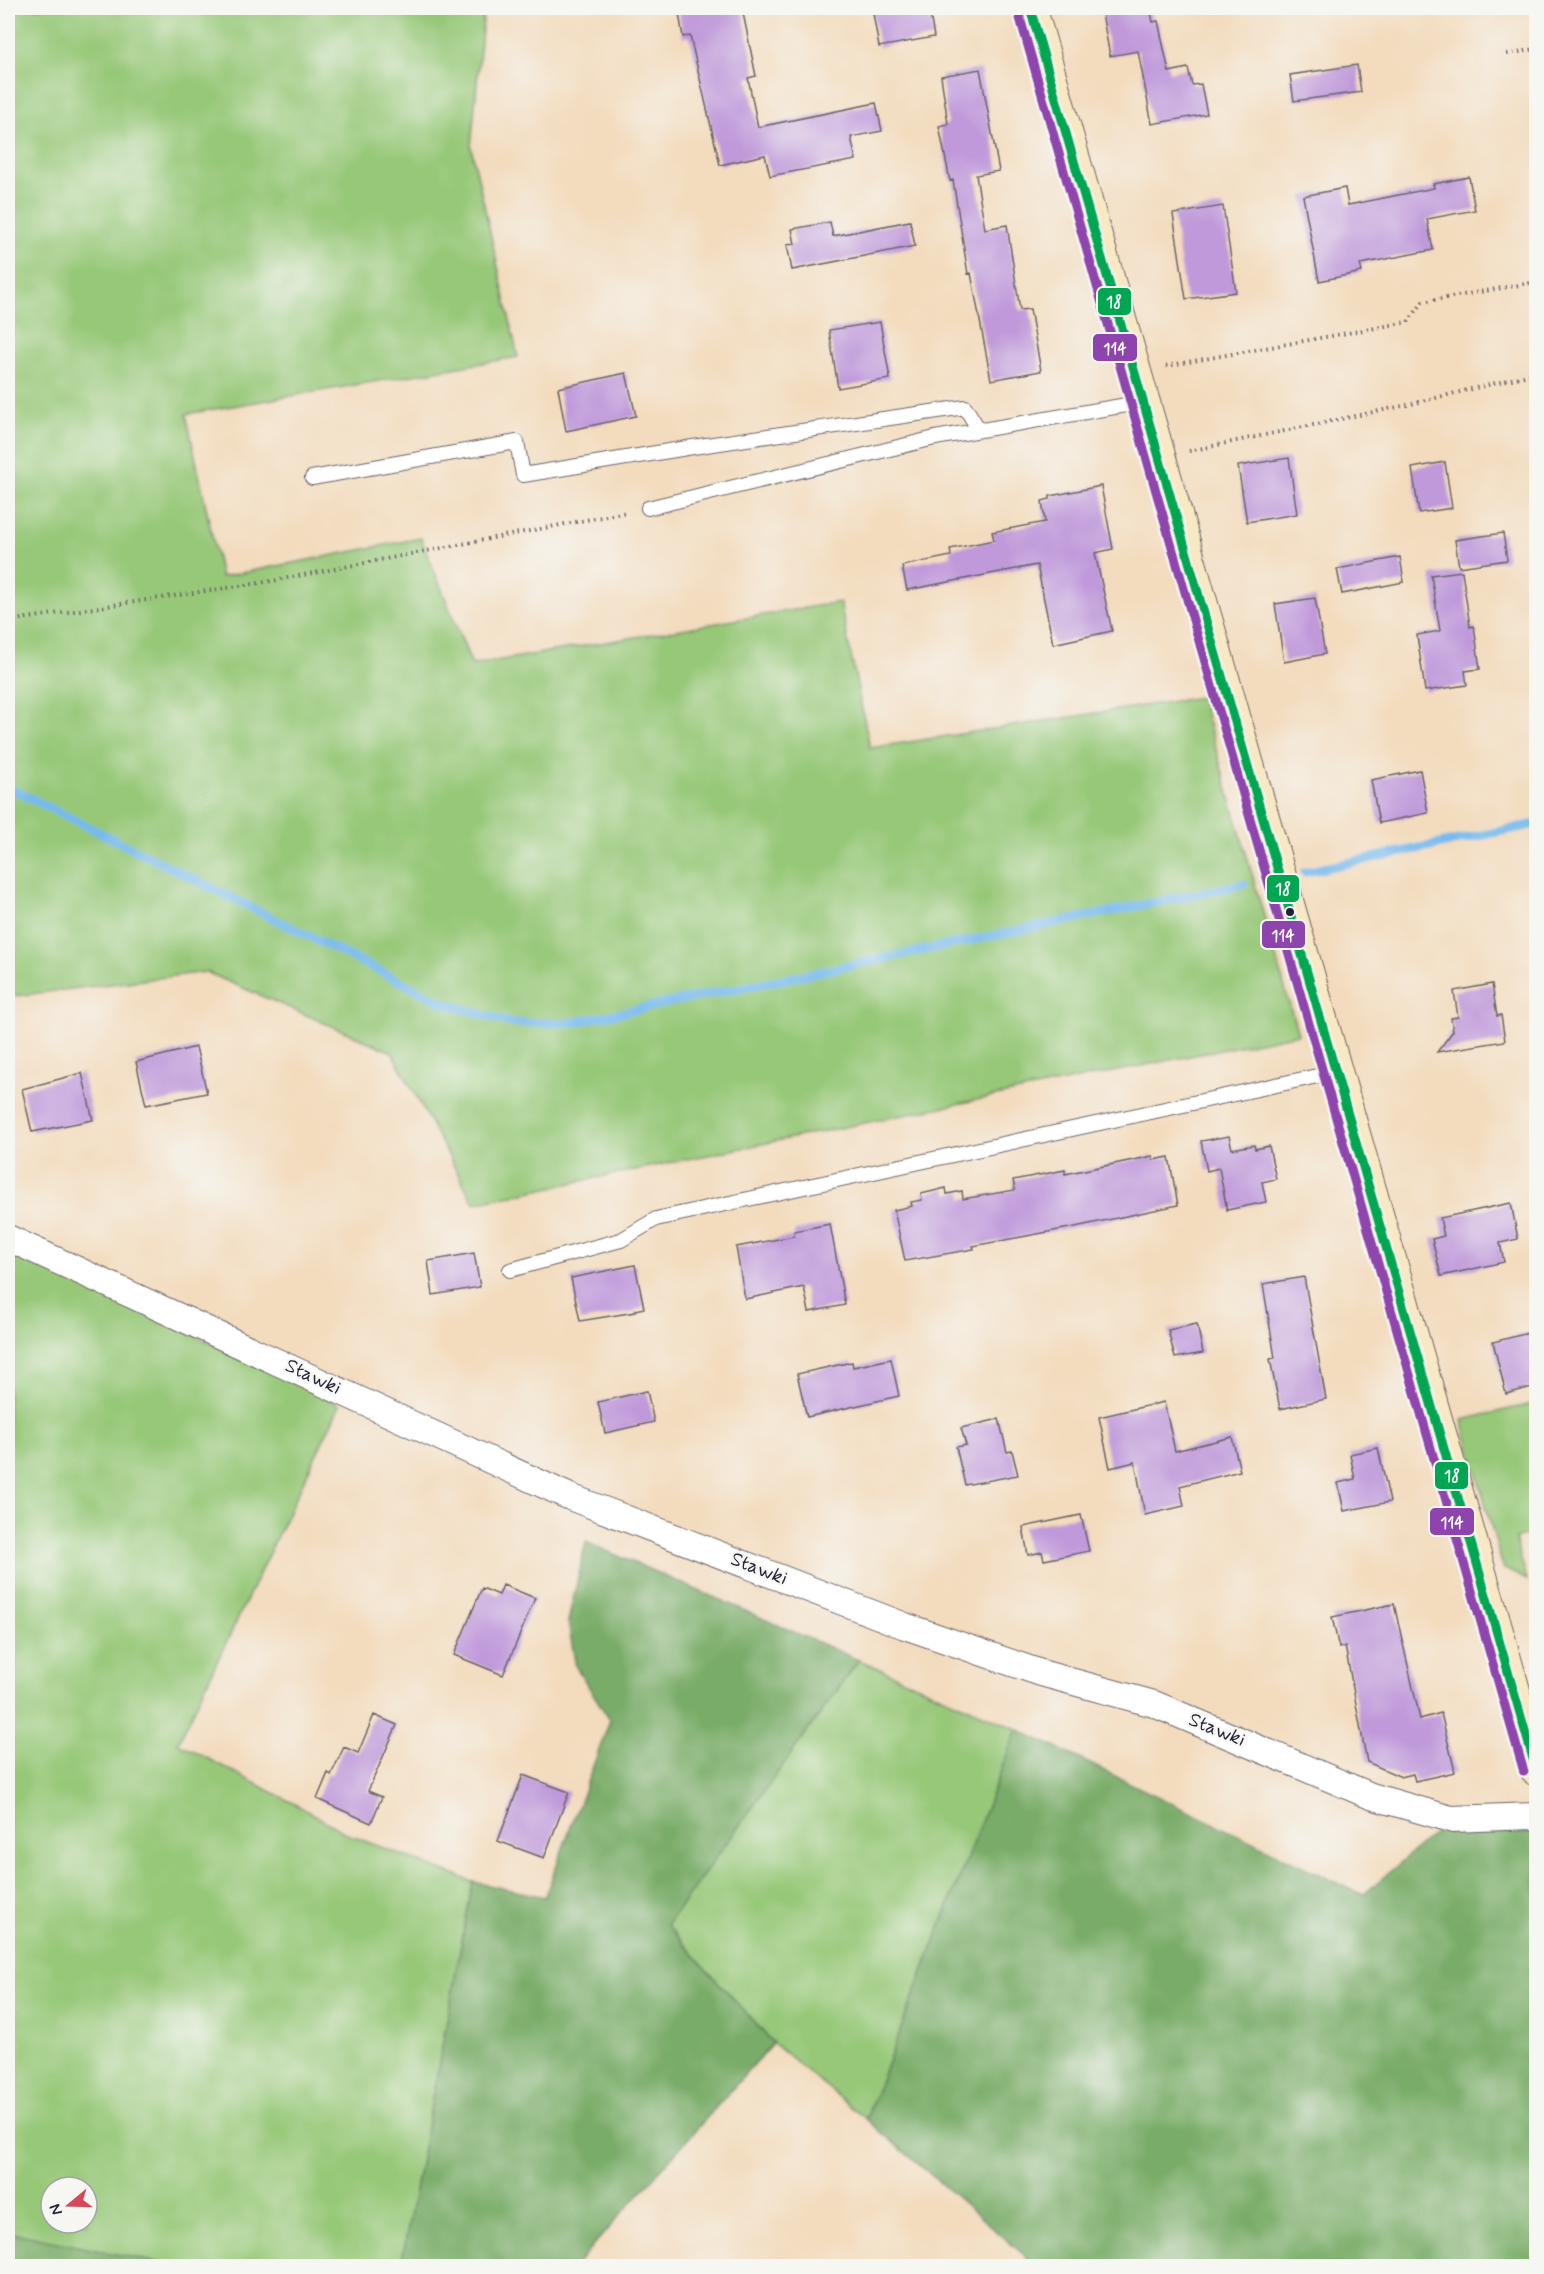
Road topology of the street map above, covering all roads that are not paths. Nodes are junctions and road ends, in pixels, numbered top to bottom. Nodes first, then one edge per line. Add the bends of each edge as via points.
1 (1030, 8) edge
2 (1144, 402) junction
3 (979, 430) junction
4 (312, 478) dead end
5 (648, 508) road end
6 (1336, 1072) junction
7 (8, 1238) edge
8 (510, 1270) dead end
9 (1536, 1769) edge
10 (1536, 1816) edge

1 - 2 main road
2 - 3 lane
2 - 6 main road
3 - 4 lane via 965,407 523,475 517,441
3 - 5 lane
6 - 8 lane via 656,1219 621,1240
6 - 9 main road
7 - 10 street, Stawki via 570,1497 905,1626 1041,1673 1154,1704 1371,1796 1451,1819

